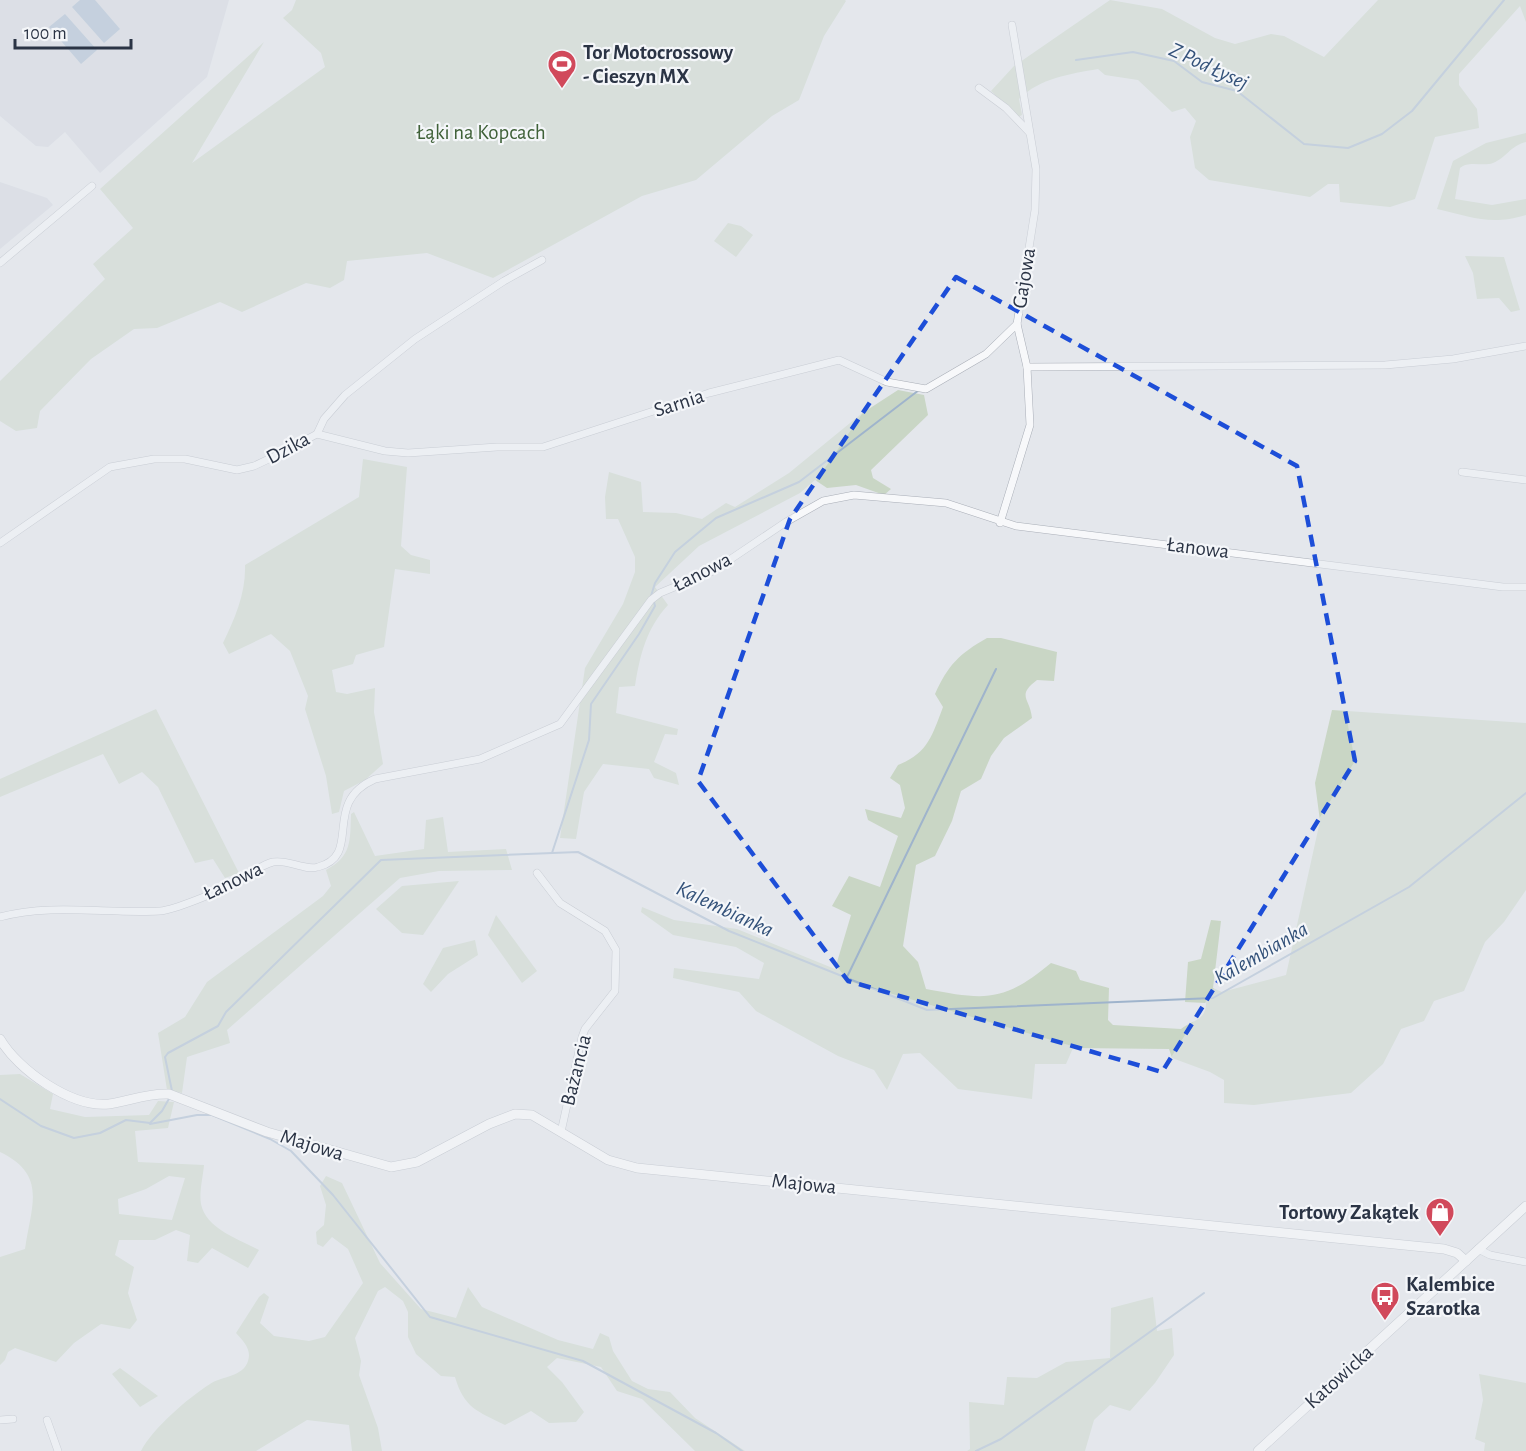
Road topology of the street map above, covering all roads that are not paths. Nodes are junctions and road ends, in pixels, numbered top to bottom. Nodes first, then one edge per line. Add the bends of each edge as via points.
1 (1012, 25) dead end
2 (979, 88) dead end
3 (1029, 132) junction
4 (92, 186) dead end
5 (543, 260) dead end
6 (0, 263) edge
7 (1017, 324) junction
8 (1526, 346) edge
9 (1028, 367) junction
10 (317, 434) junction
11 (1462, 472) dead end
12 (1526, 480) edge
13 (1000, 523) junction
14 (0, 543) edge
15 (1526, 587) edge
16 (537, 873) dead end
17 (0, 917) edge
18 (0, 1039) edge
19 (561, 1132) junction
20 (1526, 1206) edge
21 (1478, 1249) junction
22 (1466, 1261) junction
23 (1526, 1262) edge
24 (13, 1419) dead end
25 (0, 1420) edge
26 (47, 1420) dead end
27 (58, 1451) edge
28 (1258, 1451) edge

1 - 3 street, Gajowa
2 - 3 street
3 - 7 street, Gajowa via 1036,155 1035,210
4 - 6 street
5 - 10 street, Dzika via 431,328 367,375 324,419
7 - 9 street, Gajowa
7 - 10 street, Sarnia via 986,354 926,390 887,382 839,360 709,393 543,447 408,453
8 - 9 street via 1453,359 1386,365
9 - 13 street, Gajowa via 1030,425
10 - 14 street, Dzika via 254,466 237,470 185,459 154,459 110,467
11 - 12 street
13 - 15 street, Łanowa
13 - 17 street, Łanowa via 946,503 854,495 823,501 713,571 651,600 560,724 480,759 375,779 357,788 344,811 339,850 333,859 317,868 271,862 231,886 163,911 39,911
16 - 19 street, Bażancia via 560,903 605,931 616,950 615,991 585,1029
18 - 19 street, Majowa via 26,1071 73,1097 106,1104 152,1094 171,1095 267,1132 391,1167 417,1162 489,1124 522,1113
19 - 22 street, Majowa via 608,1160 637,1168 1444,1249
20 - 21 street, Katowicka
21 - 22 street, Katowicka
21 - 23 street
22 - 28 street, Katowicka
24 - 25 street
26 - 27 street

